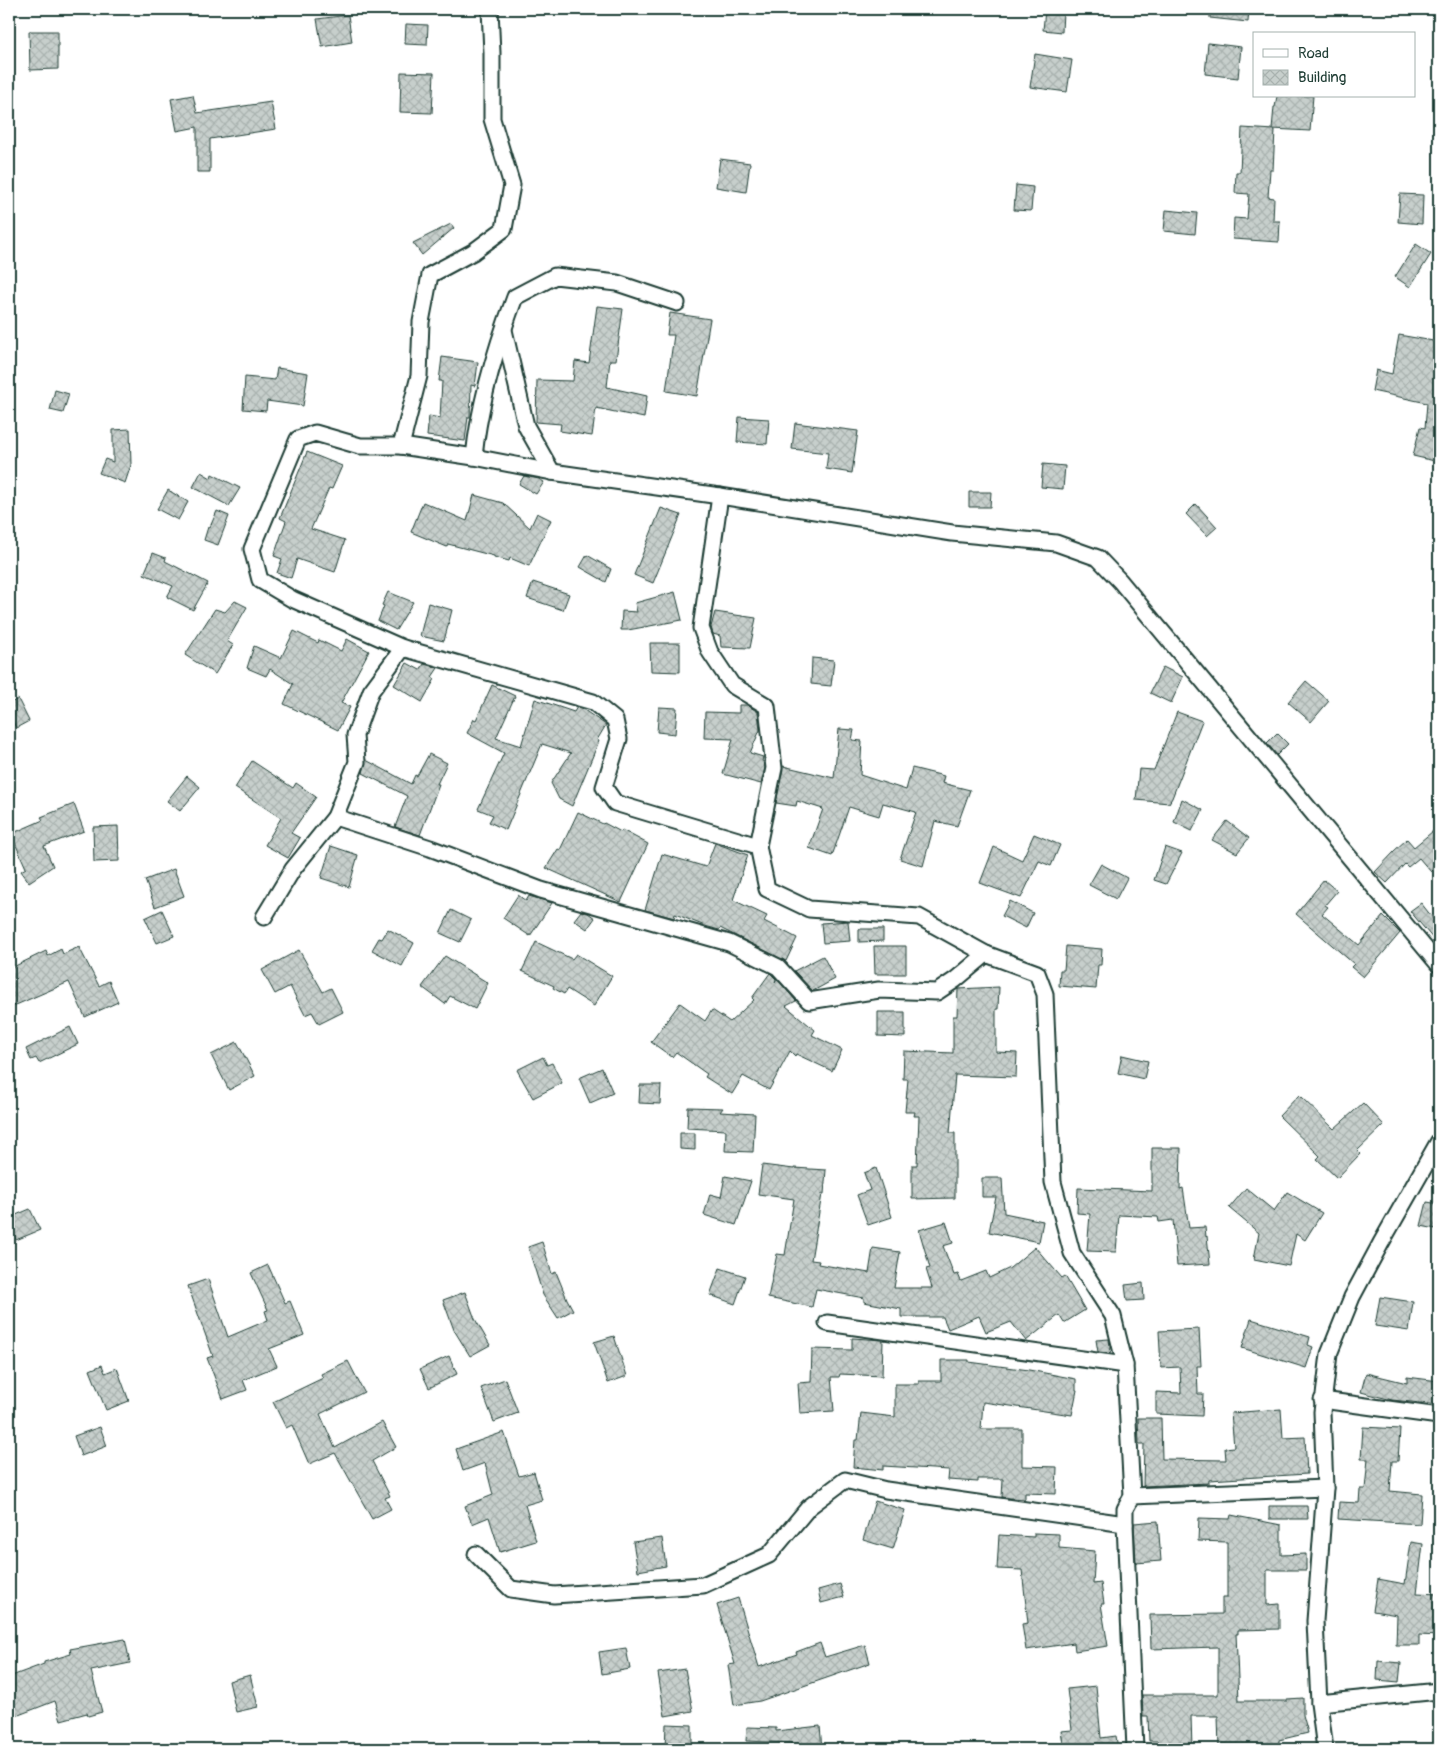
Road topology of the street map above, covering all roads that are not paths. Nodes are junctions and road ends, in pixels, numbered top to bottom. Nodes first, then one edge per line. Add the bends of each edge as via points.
1 (490, 9) edge
2 (678, 303) dead end
3 (503, 329) junction
4 (401, 446) junction
5 (474, 457) junction
6 (552, 472) junction
7 (720, 496) junction
8 (403, 648) junction
9 (335, 817) junction
10 (758, 846) junction
11 (264, 918) dead end
12 (986, 954) junction
13 (1439, 965) edge
14 (1439, 1141) edge
15 (827, 1323) dead end
16 (1125, 1365) junction
17 (1322, 1400) junction
18 (1439, 1416) edge
19 (1325, 1488) junction
20 (1132, 1496) junction
21 (1125, 1524) junction
22 (476, 1554) dead end
23 (1439, 1691) edge
24 (1319, 1703) junction
25 (1135, 1749) edge
26 (1324, 1749) edge

1 - 4 street via 492,119 512,185 504,229 473,252 430,275 421,322 419,376
2 - 3 street via 617,282 555,276 515,297
3 - 5 street via 476,434
3 - 6 street via 526,426
4 - 5 street
4 - 8 street via 360,446 315,433 298,439 252,549 260,580 292,600
5 - 6 street
6 - 7 street
7 - 10 street via 701,628 710,652 732,685 767,706 774,768
7 - 13 street via 952,533 1056,543 1098,558 1120,580
8 - 9 street via 371,691 355,734 357,762
8 - 10 street via 594,702 615,720 619,739 604,787 615,803
9 - 11 street via 293,869
9 - 12 street via 430,848 541,890 729,942 778,967 809,1001 879,990 937,992
10 - 12 street via 767,889 792,901 809,909 919,917
12 - 16 street via 1037,973 1045,994 1052,1182 1072,1253 1113,1316
14 - 17 street via 1352,1297 1329,1354
15 - 16 street
16 - 20 street
17 - 18 street
17 - 19 street
19 - 20 street
19 - 24 street via 1315,1621
20 - 21 street via 1125,1509
21 - 22 street via 886,1490 845,1480 809,1507 769,1555 703,1585 554,1594 511,1589
21 - 25 street
23 - 24 street
24 - 26 street

